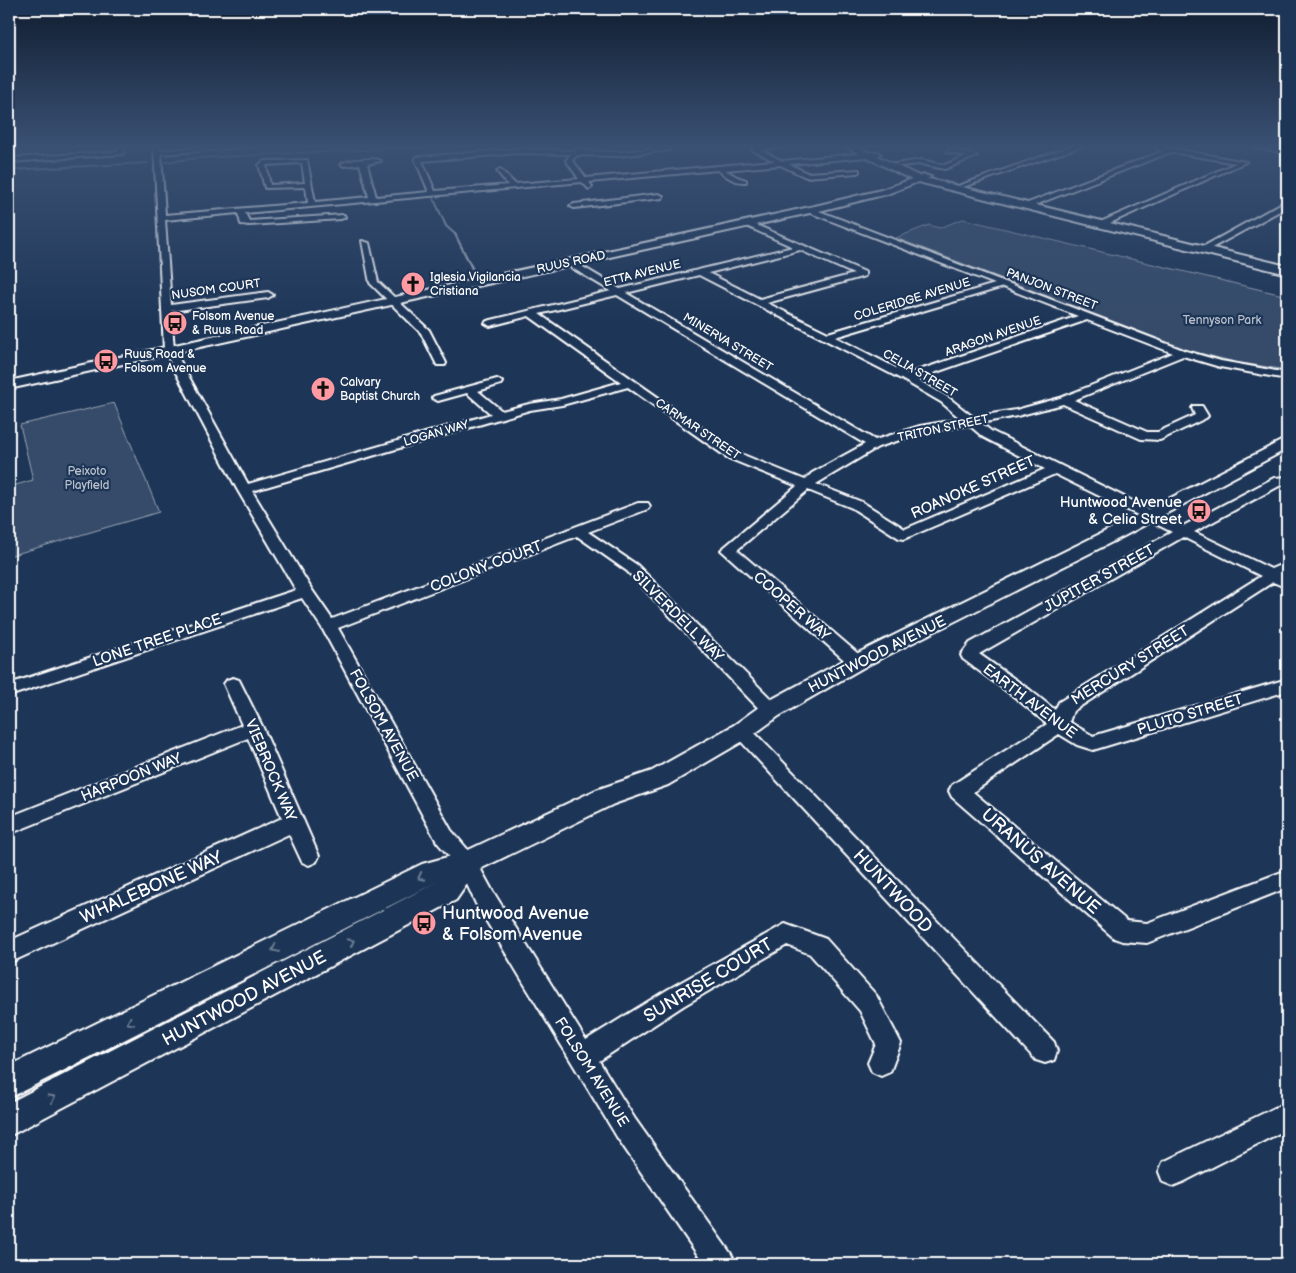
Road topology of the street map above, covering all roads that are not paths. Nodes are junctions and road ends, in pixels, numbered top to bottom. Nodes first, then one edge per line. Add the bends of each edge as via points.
1 (160, 205) edge
2 (307, 205) edge
3 (578, 205) edge
4 (830, 205) edge
5 (1034, 205) edge
6 (1145, 205) edge
7 (1284, 205) edge
8 (574, 206) dead end
9 (811, 210) junction
10 (241, 211) junction
11 (341, 217) dead end
12 (161, 218) junction
13 (1105, 223) junction
14 (746, 224) junction
15 (365, 243) dead end
16 (800, 248) junction
17 (1206, 248) junction
18 (570, 263) junction
19 (1287, 265) edge
20 (1287, 270) edge
21 (700, 272) junction
22 (1005, 284) junction
23 (619, 292) junction
24 (268, 295) dead end
25 (392, 302) junction
26 (759, 302) junction
27 (166, 309) junction
28 (531, 313) junction
29 (1088, 316) junction
30 (490, 323) dead end
31 (826, 337) junction
32 (169, 350) junction
33 (1182, 352) junction
34 (441, 363) dead end
35 (1287, 376) edge
36 (907, 378) junction
37 (497, 382) dead end
38 (629, 383) junction
39 (9, 386) edge
40 (470, 390) junction
41 (438, 398) dead end
42 (1064, 400) junction
43 (1198, 408) dead end
44 (498, 415) junction
45 (971, 421) junction
46 (1287, 443) edge
47 (874, 444) junction
48 (1055, 470) junction
49 (1287, 481) edge
50 (806, 485) junction
51 (244, 489) junction
52 (643, 506) dead end
53 (1150, 516) junction
54 (578, 531) junction
55 (1184, 531) junction
56 (904, 535) joint
57 (728, 550) joint
58 (1282, 574) edge
59 (305, 592) junction
60 (329, 626) junction
61 (969, 655) joint
62 (857, 662) junction
63 (233, 684) dead end
64 (1287, 685) edge
65 (9, 690) edge
66 (771, 710) junction
67 (1059, 725) junction
68 (254, 728) junction
69 (742, 731) junction
70 (1093, 743) joint
71 (294, 822) junction
72 (9, 826) edge
73 (309, 856) dead end
74 (467, 863) junction
75 (1287, 879) edge
76 (9, 952) edge
77 (1045, 1051) dead end
78 (582, 1057) junction
79 (881, 1063) dead end
80 (9, 1082) edge
81 (1287, 1115) edge
82 (9, 1120) edge
83 (1173, 1172) dead end
84 (721, 1264) edge

1 - 12 street, FOLSOM AVENUE
2 - 10 street
3 - 8 street
4 - 9 street, RUUS ROAD
5 - 13 main road
6 - 13 street
7 - 17 street
9 - 14 street, RUUS ROAD
9 - 22 street, PANJON STREET
10 - 11 street via 244,222 249,223
10 - 12 street
12 - 27 street, FOLSOM AVENUE
13 - 17 main road
14 - 16 street
14 - 18 street, RUUS ROAD
15 - 25 street via 374,283
16 - 21 street, ETTA AVENUE
16 - 26 street via 862,274
17 - 19 main road
17 - 20 main road
18 - 23 street, MINERVA STREET
18 - 25 street, RUUS ROAD
21 - 23 street, ETTA AVENUE
21 - 26 street, CELIA STREET
22 - 29 street, PANJON STREET
22 - 31 street, COLERIDGE AVENUE
23 - 28 street, ETTA AVENUE
23 - 47 street, MINERVA STREET
24 - 27 street, NUSOM COURT
25 - 32 street, RUUS ROAD
25 - 34 street via 425,332
26 - 31 street, CELIA STREET
27 - 32 street, FOLSOM AVENUE
28 - 30 street, ETTA AVENUE
28 - 38 street, CARMAR STREET
29 - 33 street, PANJON STREET
29 - 36 street, ARAGON AVENUE
31 - 36 street, CELIA STREET
32 - 39 street, RUUS ROAD
32 - 51 street, FOLSOM AVENUE
33 - 35 street, PANJON STREET via 1220,364
33 - 42 street, TRITON STREET
36 - 45 street, CELIA STREET via 945,400
37 - 40 street
38 - 44 street, LOGAN WAY via 562,402
38 - 50 street, CARMAR STREET via 732,455
40 - 41 street
40 - 44 street
42 - 43 street via 1145,436 1160,436 1202,416
42 - 45 street, TRITON STREET
44 - 51 street, LOGAN WAY
45 - 47 street, TRITON STREET via 920,430
45 - 48 street, CELIA STREET via 987,434
46 - 53 street, HUNTWOOD AVENUE
47 - 50 street, TRITON STREET
48 - 53 street, CELIA STREET
48 - 56 street, ROANOKE STREET
49 - 55 street, JUPITER STREET via 1279,482
50 - 56 street, CARMAR STREET via 857,505
50 - 57 street, TRITON STREET
51 - 59 street, FOLSOM AVENUE
52 - 54 street, COLONY COURT
53 - 55 street, CELIA STREET
53 - 62 street, HUNTWOOD AVENUE
54 - 60 street, COLONY COURT
54 - 66 street, SILVERDELL WAY via 632,568
55 - 58 street, CELIA STREET
55 - 61 street, JUPITER STREET via 976,647
57 - 62 street, COOPER WAY
58 - 67 street, MERCURY STREET via 1065,706
59 - 60 street, FOLSOM AVENUE
59 - 65 street, LONE TREE PLACE
60 - 74 street, FOLSOM AVENUE via 444,836
61 - 67 street, EARTH AVENUE via 1033,701
62 - 66 street, HUNTWOOD AVENUE
63 - 68 street, VIEBROCK WAY
64 - 70 street, PLUTO STREET
66 - 69 street, HUNTWOOD AVENUE
67 - 70 street, EARTH AVENUE via 1080,740
67 - 75 street, URANUS AVENUE via 959,791 1122,931 1147,933
68 - 71 street, VIEBROCK WAY
68 - 72 street, HARPOON WAY
69 - 74 street, HUNTWOOD AVENUE via 660,778 605,797
69 - 77 street, HUNTWOOD
71 - 73 street, VIEBROCK WAY
71 - 76 street, WHALEBONE WAY
74 - 78 street, FOLSOM AVENUE via 484,897
74 -> 80 street, HUNTWOOD AVENUE via 431,872
82 -> 74 street, HUNTWOOD AVENUE via 446,892
78 - 79 street, SUNRISE COURT via 785,934 818,946 868,1003 889,1043
78 - 84 street, FOLSOM AVENUE via 626,1128
81 - 83 street

